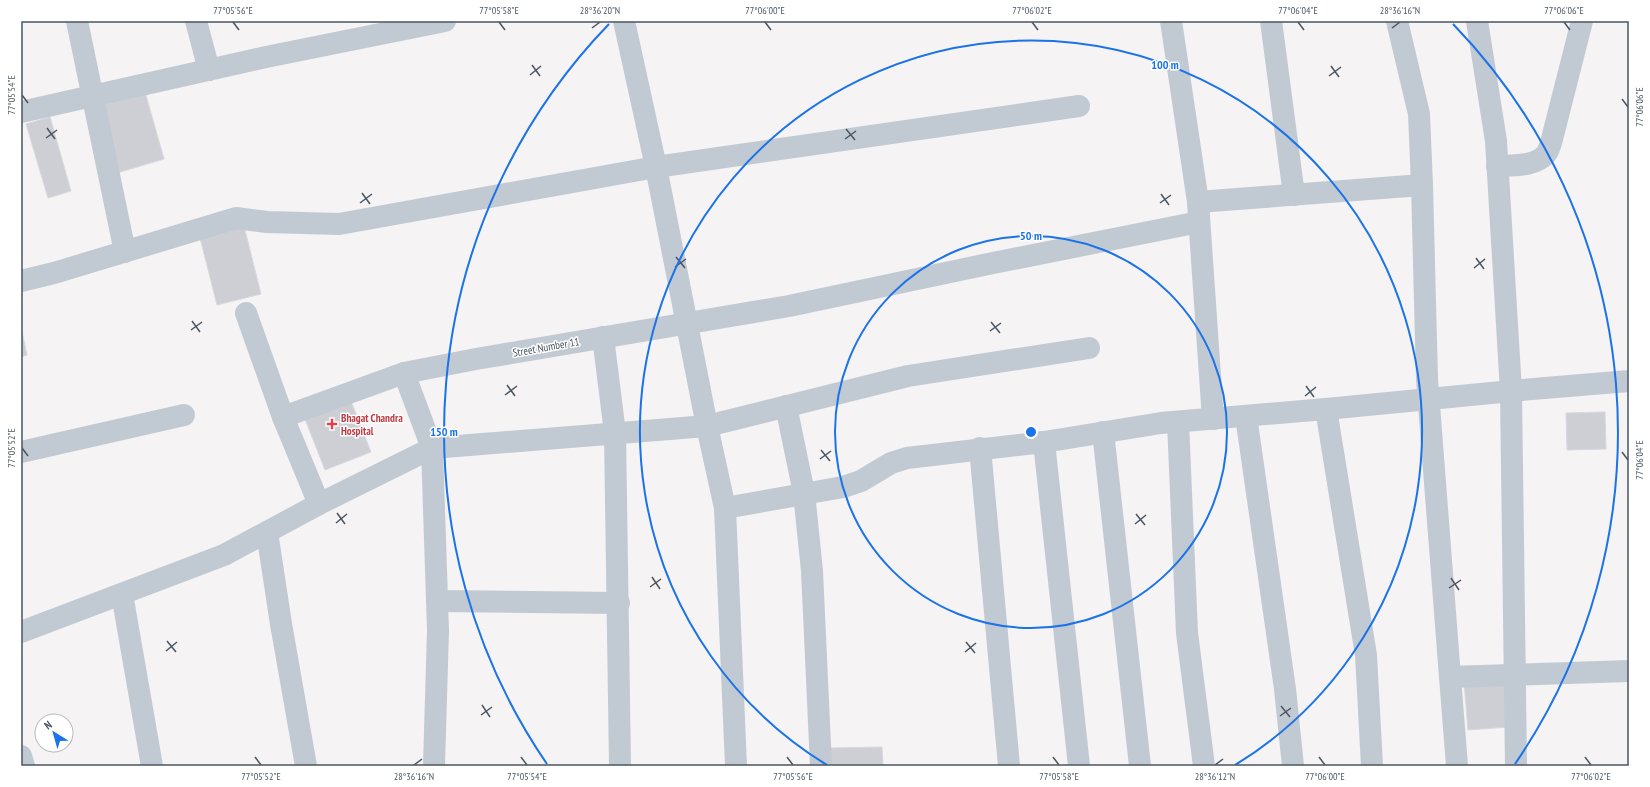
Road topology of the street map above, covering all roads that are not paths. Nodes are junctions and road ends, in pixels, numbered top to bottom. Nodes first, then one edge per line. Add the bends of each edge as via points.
1 (77, 21) edge
2 (196, 21) edge
3 (445, 21) edge
4 (624, 21) edge
5 (1171, 21) edge
6 (1271, 21) edge
7 (1397, 21) edge
8 (1477, 21) edge
9 (1582, 21) edge
10 (209, 70) junction
11 (92, 96) junction
12 (1079, 106) dead end
13 (21, 112) edge
14 (1497, 166) junction
15 (656, 167) junction
16 (1422, 185) junction
17 (1294, 195) junction
18 (1198, 212) junction
19 (125, 252) junction
20 (21, 281) edge
21 (246, 313) dead end
22 (687, 323) junction
23 (603, 338) junction
24 (1089, 348) dead end
25 (404, 373) junction
26 (1629, 381) edge
27 (1511, 391) junction
28 (1429, 399) junction
29 (786, 406) junction
30 (1326, 409) junction
31 (184, 415) dead end
32 (1246, 416) junction
33 (283, 417) junction
34 (1213, 419) junction
35 (1178, 422) junction
36 (707, 426) junction
37 (1103, 432) junction
38 (615, 433) junction
39 (1044, 442) junction
40 (432, 448) junction
41 (980, 448) junction
42 (21, 452) edge
43 (804, 493) junction
44 (319, 504) junction
45 (725, 508) junction
46 (267, 532) junction
47 (122, 594) junction
48 (437, 601) junction
49 (619, 603) junction
50 (21, 632) edge
51 (1629, 671) edge
52 (1514, 675) junction
53 (1450, 677) junction
54 (21, 756) edge
55 (24, 766) edge
56 (152, 766) edge
57 (306, 766) edge
58 (434, 766) edge
59 (620, 766) edge
60 (736, 766) edge
61 (821, 766) edge
62 (1009, 766) edge
63 (1079, 766) edge
64 (1140, 766) edge
65 (1204, 766) edge
66 (1293, 766) edge
67 (1372, 766) edge
68 (1457, 766) edge
69 (1516, 766) edge

1 - 11 street
2 - 10 street
3 - 10 street via 266,56
4 - 15 street
5 - 18 street
6 - 17 street
7 - 16 street via 1419,114
8 - 14 street via 1496,141
9 - 14 street via 1552,139 1546,153 1538,160 1524,164
10 - 11 street
11 - 13 street
11 - 19 street
12 - 15 street
14 - 27 street
15 - 19 street via 339,224 267,222 236,218
15 - 22 street
16 - 17 street, Street Number 11
16 - 28 street
17 - 18 street, Street Number 11
18 - 22 street, Street Number 11 via 993,263 789,306
18 - 34 street
19 - 20 street
21 - 33 street
22 - 23 street, Street Number 11
22 - 36 street
23 - 25 street, Street Number 11
23 - 38 street
24 - 29 street via 908,376
25 - 33 street, Street Number 11
25 - 40 street
26 - 27 street
27 - 28 street
27 - 52 street
28 - 30 street
28 - 53 street
29 - 36 street
29 - 43 street
30 - 32 street
30 - 67 street via 1366,655
31 - 42 street
32 - 34 street
32 - 66 street via 1285,689
33 - 44 street
34 - 35 street
35 - 37 street
35 - 65 street via 1187,633
36 - 38 street
36 - 45 street
37 - 39 street
37 - 64 street
38 - 40 street
38 - 49 street
39 - 41 street
39 - 63 street
40 - 44 street
40 - 48 street
41 - 43 street via 907,458 891,463 861,480
41 - 62 street
43 - 45 street
43 - 61 street via 812,571
44 - 46 street
45 - 60 street
46 - 47 street via 224,555
46 - 57 street
47 - 50 street
47 - 56 street
48 - 49 street
48 - 58 street
49 - 59 street
51 - 52 street
52 - 53 street
52 - 69 street
53 - 68 street
54 - 55 street

